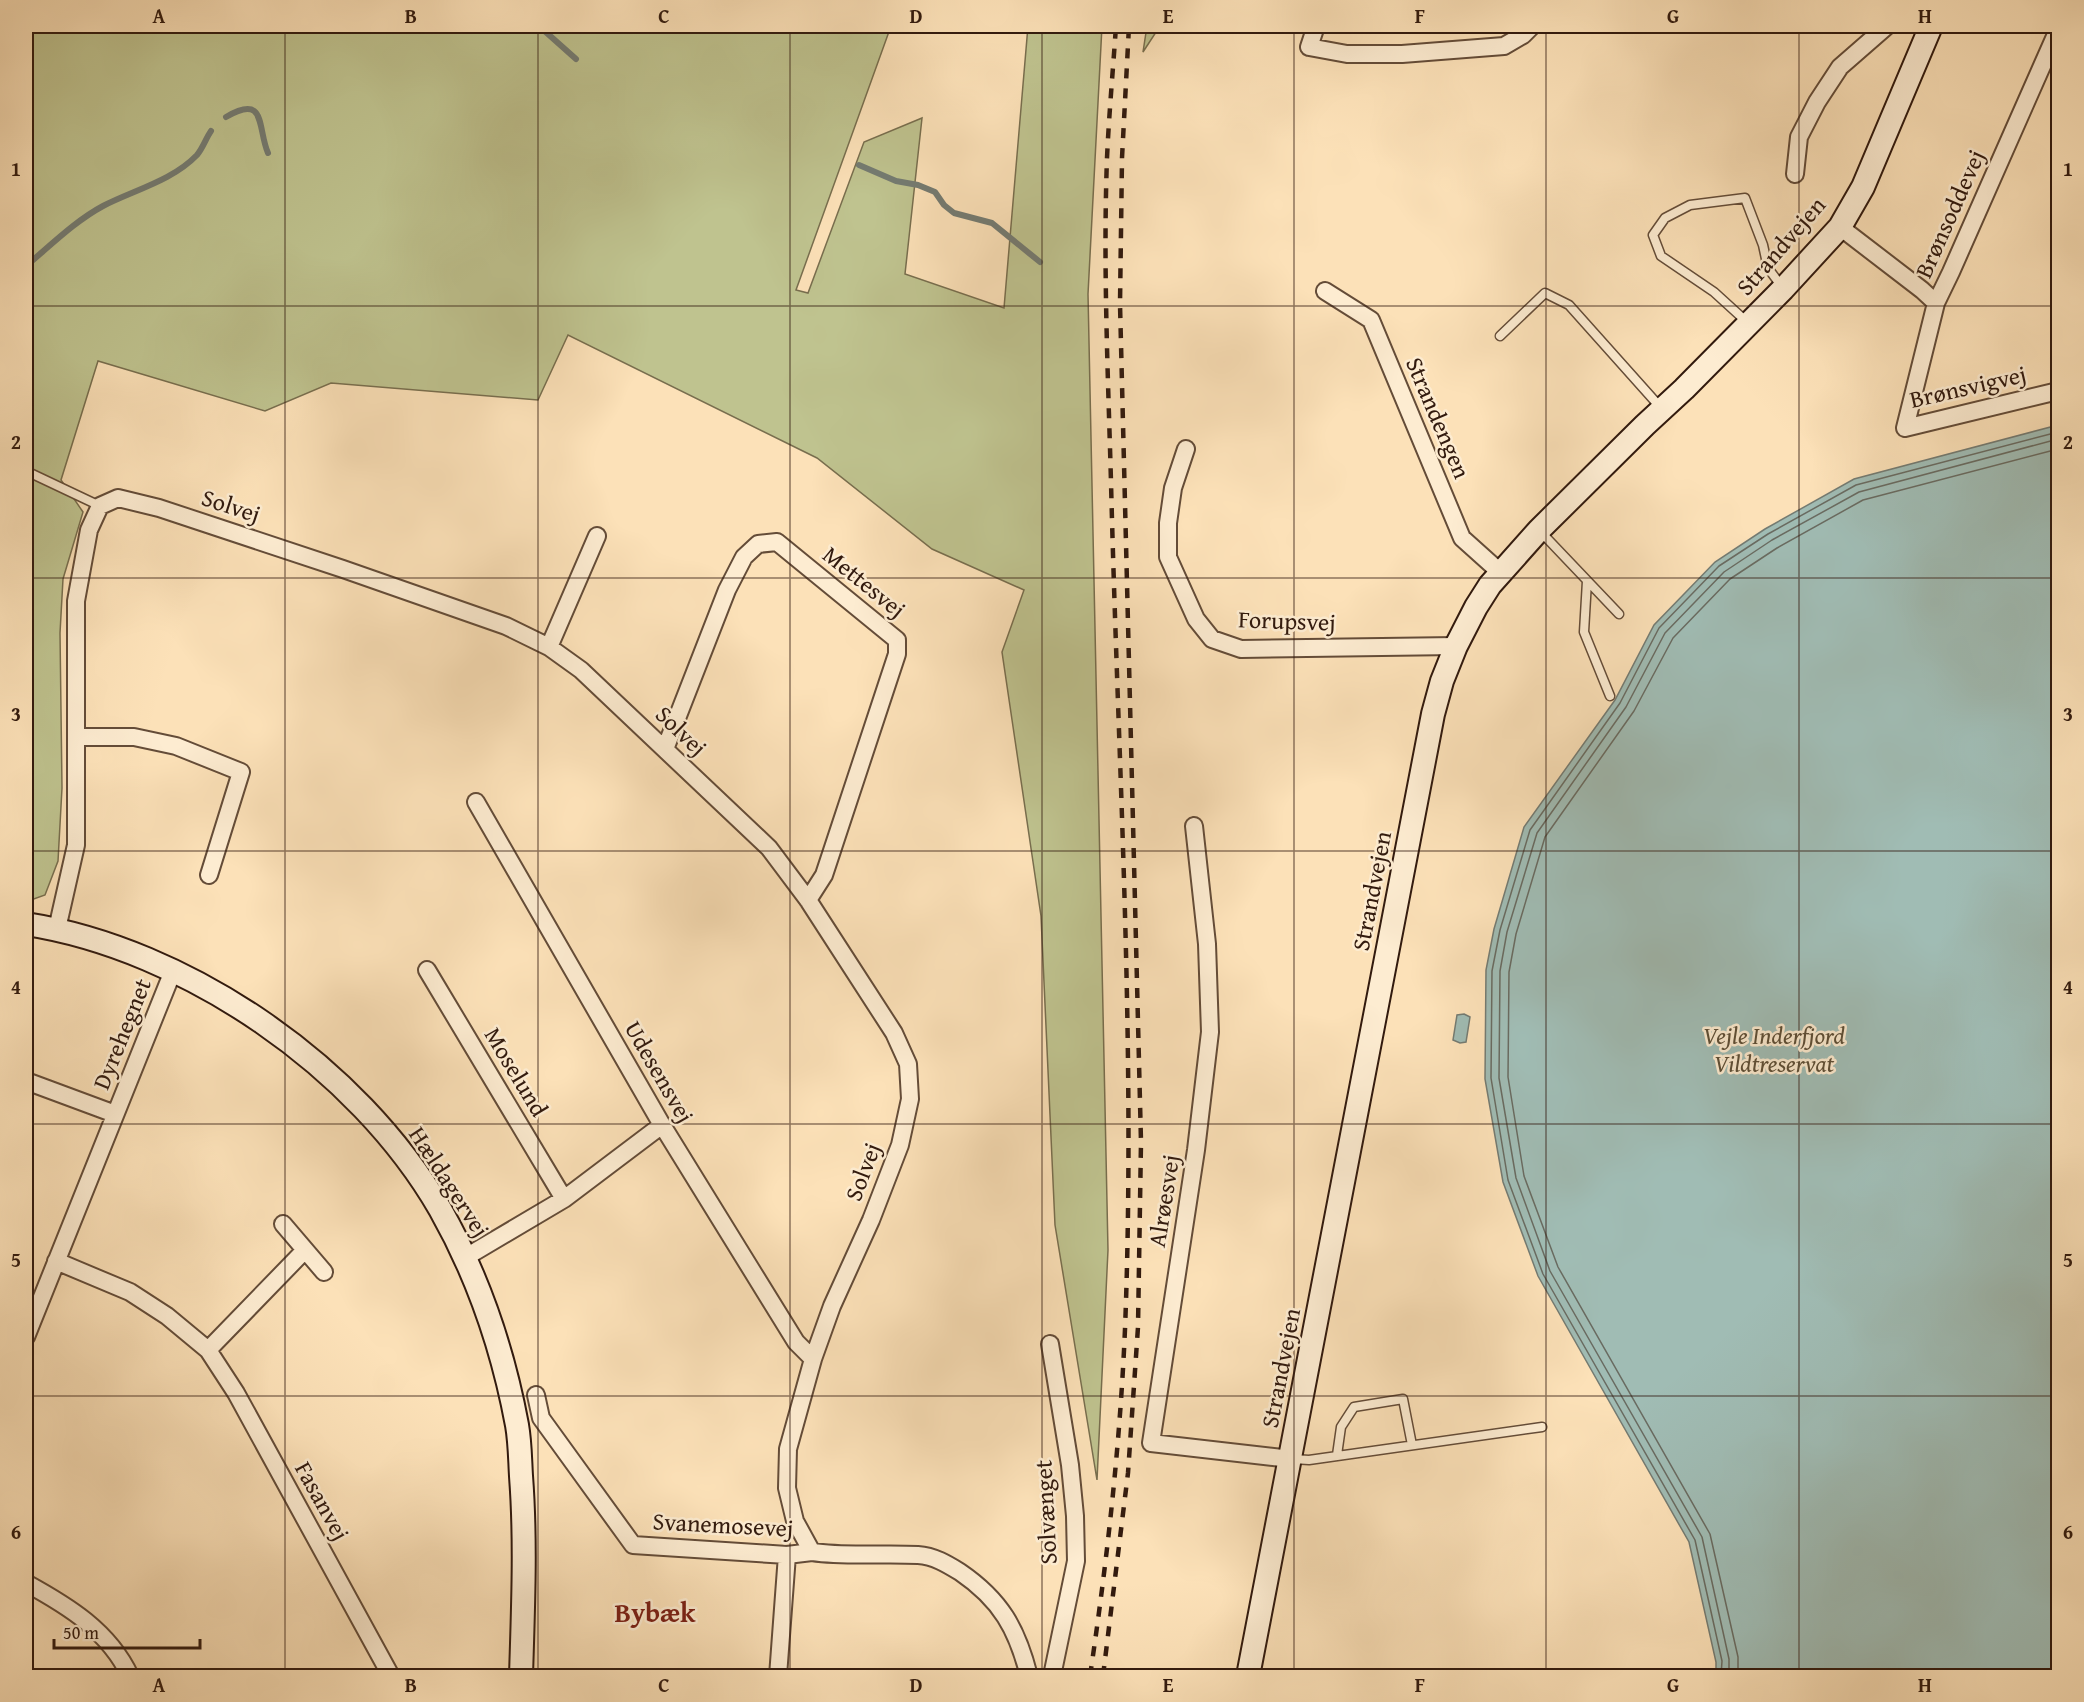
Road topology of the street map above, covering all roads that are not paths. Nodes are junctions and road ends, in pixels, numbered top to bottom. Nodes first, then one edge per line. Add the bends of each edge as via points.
1 (1316, 26) edge
2 (1532, 26) edge
3 (1887, 26) edge
4 (1931, 26) edge
5 (2052, 30) edge
6 (1795, 174) dead end
7 (1840, 227) junction
8 (1783, 289) junction
9 (1325, 291) dead end
10 (1936, 303) junction
11 (1748, 323) junction
12 (1500, 336) dead end
13 (2058, 391) edge
14 (1663, 410) junction
15 (1186, 449) dead end
16 (26, 471) edge
17 (100, 506) junction
18 (1539, 530) junction
19 (597, 537) dead end
20 (1501, 573) junction
21 (1587, 580) junction
22 (1619, 614) dead end
23 (1456, 646) junction
24 (549, 647) junction
25 (1610, 696) dead end
26 (76, 737) junction
27 (664, 749) junction
28 (476, 802) dead end
29 (1194, 826) dead end
30 (208, 875) dead end
31 (808, 900) junction
32 (26, 924) edge
33 (57, 929) junction
34 (427, 969) dead end
35 (173, 971) junction
36 (26, 1081) edge
37 (115, 1114) junction
38 (662, 1125) junction
39 (564, 1199) junction
40 (283, 1224) dead end
41 (305, 1250) junction
42 (466, 1257) junction
43 (56, 1261) junction
44 (324, 1272) dead end
45 (26, 1337) edge
46 (1050, 1344) dead end
47 (208, 1350) junction
48 (813, 1359) junction
49 (536, 1395) dead end
50 (1542, 1427) dead end
51 (1412, 1445) junction
52 (1337, 1455) junction
53 (1291, 1459) junction
54 (812, 1552) junction
55 (787, 1555) junction
56 (26, 1583) edge
57 (130, 1677) edge
58 (391, 1677) edge
59 (521, 1677) edge
60 (778, 1677) edge
61 (1029, 1677) edge
62 (1052, 1677) edge
63 (1248, 1677) edge

1 - 2 street via 1309,47 1347,54 1402,54 1504,46
3 - 6 street via 1840,67 1817,102 1798,137
4 - 7 street, Strandvejen via 1863,187
5 - 10 street, Brønsoddevej
7 - 8 street, Strandvejen
7 - 10 street, Brønsoddevej
8 - 11 street, Strandvejen
8 - 11 lane via 1768,268 1745,198 1690,205 1665,218 1653,236 1661,256 1714,292
9 - 20 street, Strandengen via 1371,320 1462,538
10 - 13 street, Brønsvigvej via 1905,428
11 - 14 street, Strandvejen
12 - 14 lane via 1545,293 1569,305
14 - 18 street, Strandvejen
15 - 23 street, Forupsvej via 1173,488 1168,557 1196,619 1212,639 1241,649
16 - 17 lane
17 - 24 street, Solvej via 118,498 159,507 506,626
17 - 26 street via 88,530 76,601
18 - 20 street, Strandvejen
18 - 21 lane
19 - 24 street
20 - 23 street, Strandvejen via 1476,607
21 - 22 lane
21 - 25 lane via 1584,632
23 - 53 street, Strandvejen via 1433,714
24 - 27 street, Solvej via 582,669
26 - 30 street via 134,737 176,746 241,772
26 - 33 street via 76,845
27 - 31 street, Solvej via 769,848
27 - 31 street, Mettesvej via 727,590 744,557 758,544 777,542 897,640 897,654 824,875
28 - 38 street, Udesensvej
29 - 53 street, Alrøesvej via 1207,944 1210,1032 1151,1443
31 - 48 street, Solvej via 894,1033 908,1064 910,1099 900,1145
32 - 33 street, Hældagervej
33 - 35 street, Hældagervej via 114,946
34 - 39 street, Moselund
35 - 37 street, Dyrehegnet
35 - 42 street, Hældagervej via 230,1001 286,1040 369,1113 439,1207
36 - 37 street, Dyrehegnet
37 - 43 street, Dyrehegnet
38 - 39 street
38 - 48 street, Udesensvej via 796,1342
39 - 42 street
40 - 41 street
41 - 44 street
41 - 47 street
42 - 59 street, Hældagervej via 499,1345 517,1428 524,1520
43 - 45 street, Dyrehegnet
43 - 47 street, Fasanvej via 130,1292
46 - 62 street, Solvænget via 1070,1465 1076,1561
47 - 58 street, Fasanvej via 236,1393
48 - 54 street, Solvej via 788,1449 786,1488 795,1521
49 - 55 street, Svanemosevej via 541,1418 633,1545
50 - 51 lane, Strandvejen
51 - 52 lane, Strandvejen
51 - 52 lane via 1403,1399 1354,1407 1341,1427
52 - 53 lane, Strandvejen
53 - 63 street, Strandvejen
54 - 55 street, Svanemosevej
54 - 61 street via 838,1556 920,1555 944,1562 982,1587 1005,1614 1022,1649
55 - 60 street
56 - 57 street via 89,1623 111,1644

